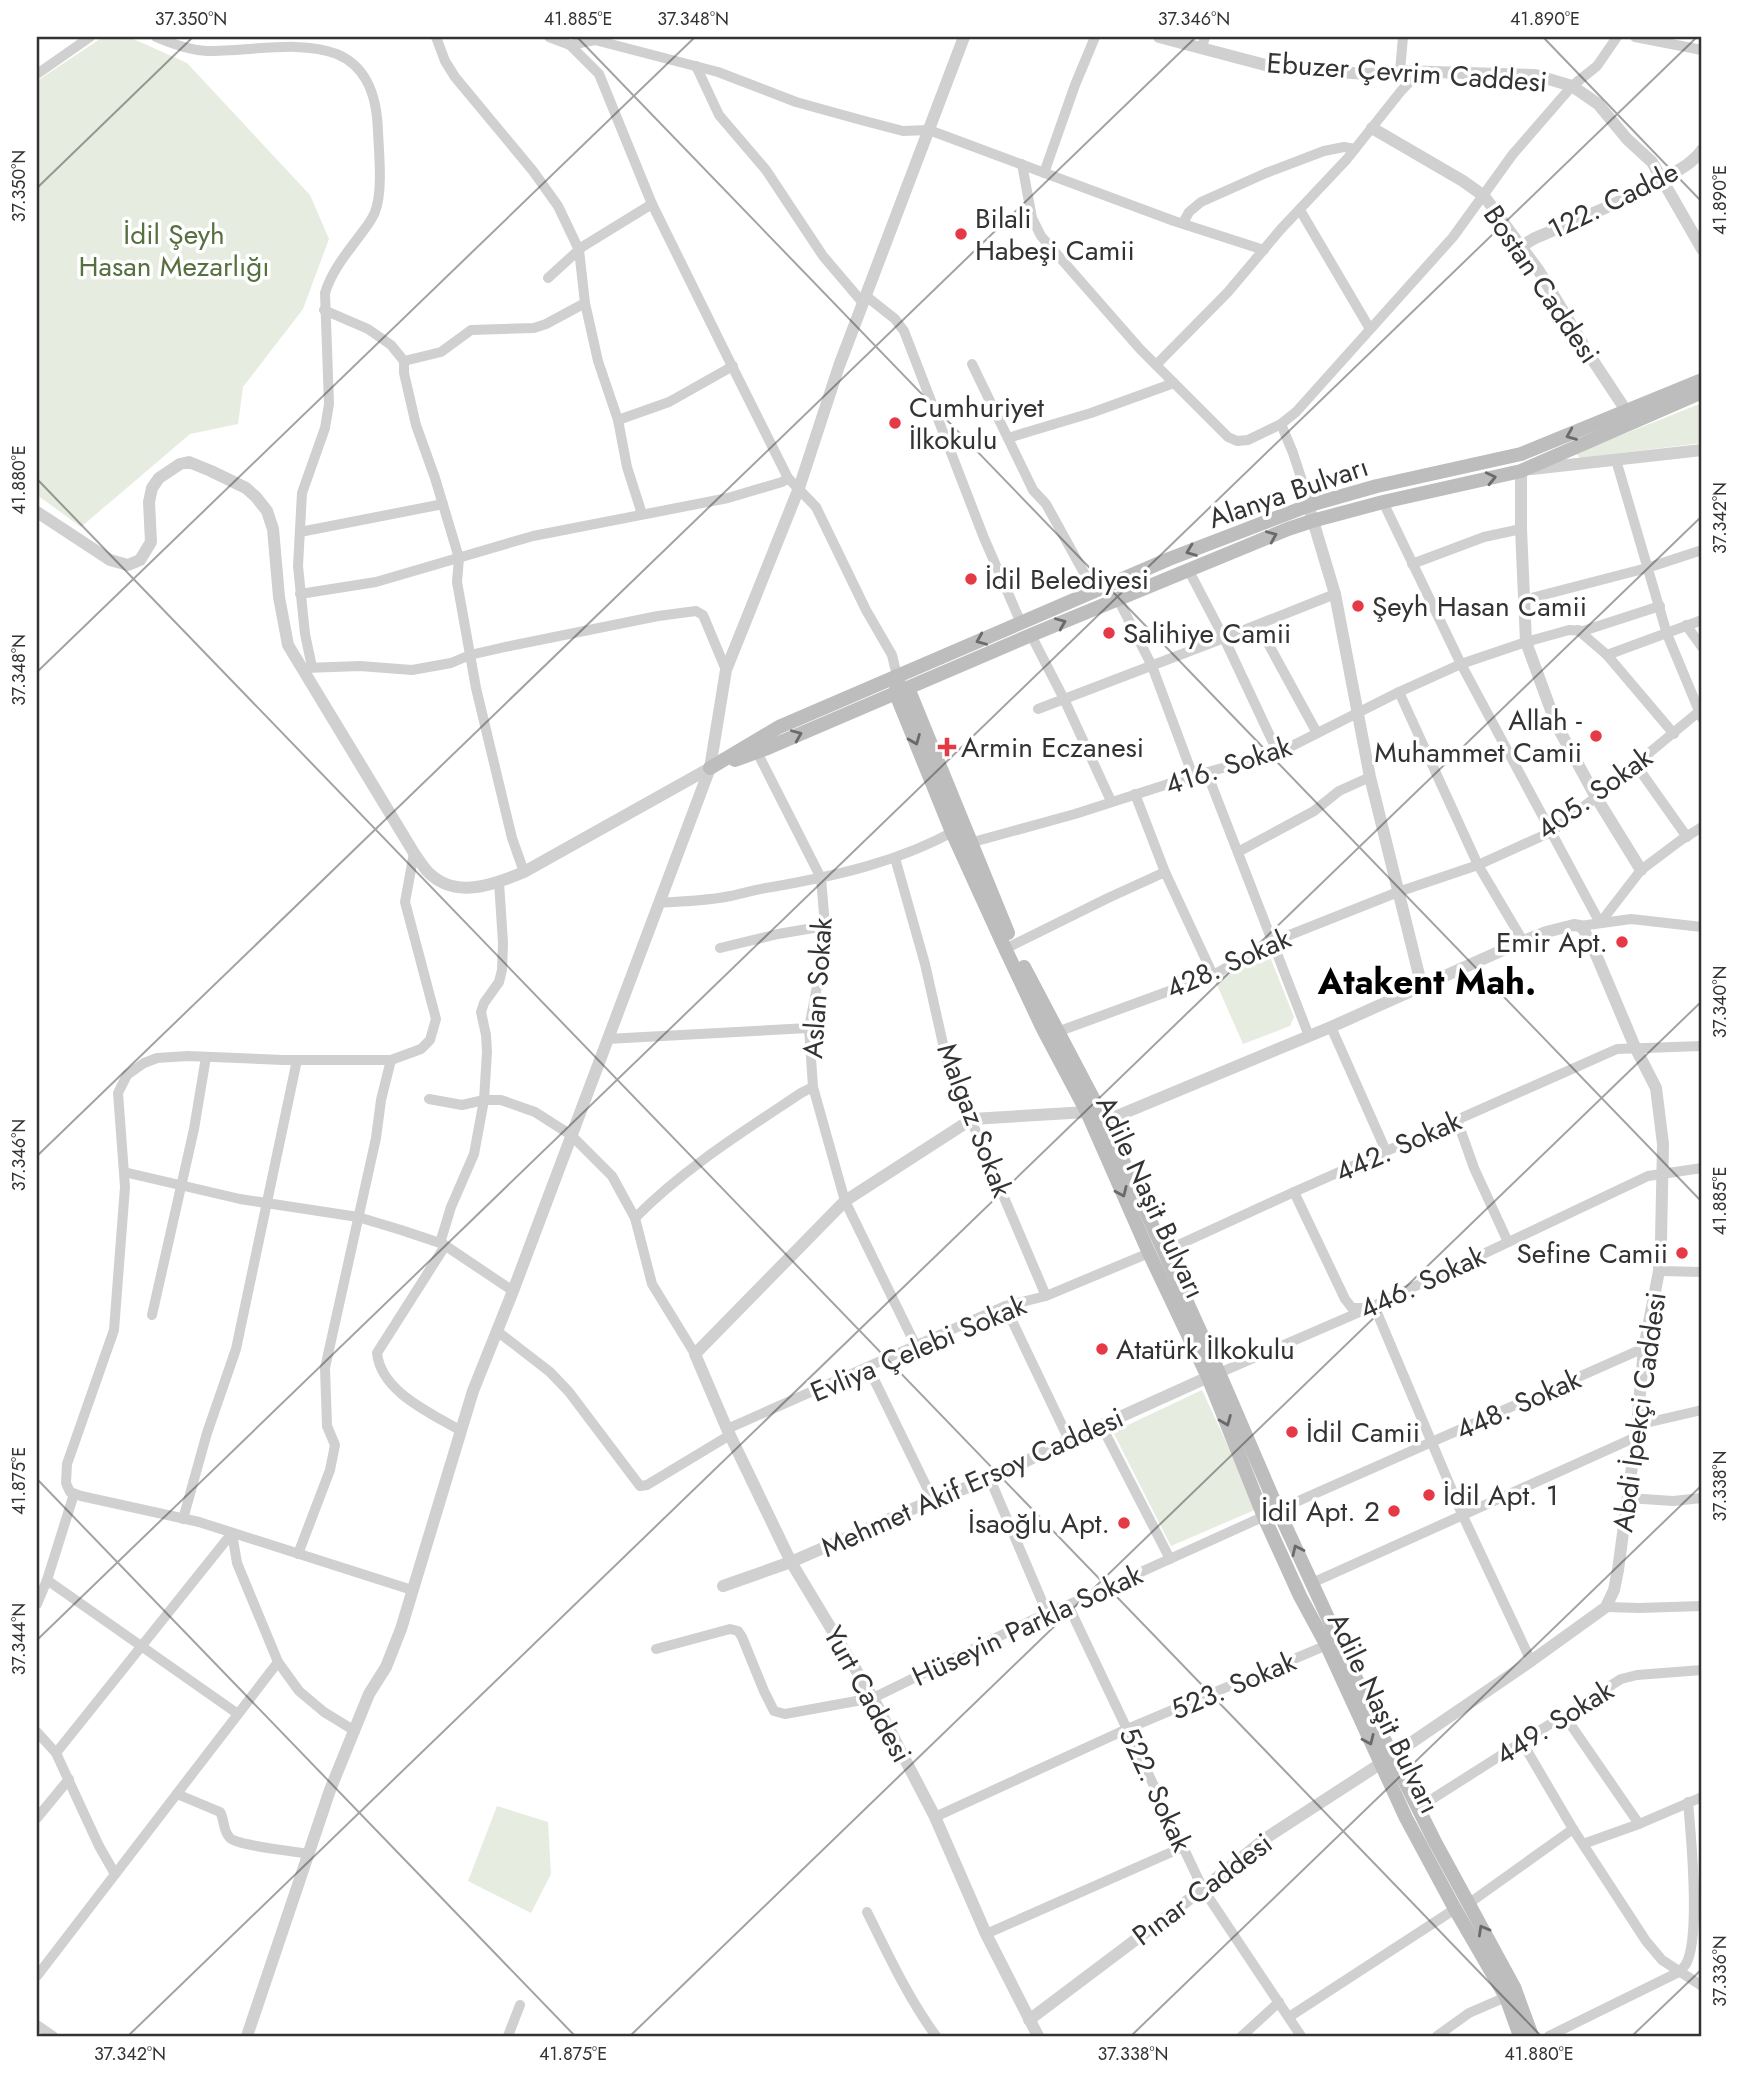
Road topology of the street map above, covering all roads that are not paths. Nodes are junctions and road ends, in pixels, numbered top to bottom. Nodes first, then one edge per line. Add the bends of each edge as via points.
1 (90, 37) edge
2 (156, 37) edge
3 (436, 37) edge
4 (549, 37) edge
5 (964, 37) edge
6 (1095, 37) edge
7 (1159, 37) edge
8 (1403, 37) edge
9 (1617, 37) edge
10 (1635, 37) edge
11 (595, 38) edge
12 (1203, 42) edge
13 (570, 45) junction
14 (1702, 50) edge
15 (696, 66) junction
16 (1400, 71) junction
17 (1419, 72) junction
18 (37, 74) edge
19 (1572, 86) junction
20 (1371, 128) junction
21 (929, 130) junction
22 (1355, 149) junction
23 (1701, 154) edge
24 (1022, 164) junction
25 (1044, 173) junction
26 (1661, 180) junction
27 (1484, 197) junction
28 (652, 204) junction
29 (1300, 210) junction
30 (1183, 223) junction
31 (1520, 247) junction
32 (1702, 249) edge
33 (579, 250) junction
34 (1264, 250) junction
35 (548, 278) dead end
36 (865, 300) junction
37 (585, 303) junction
38 (324, 310) junction
39 (1370, 329) junction
40 (404, 361) junction
41 (972, 364) dead end
42 (1156, 365) junction
43 (733, 366) junction
44 (1702, 380) edge
45 (1174, 383) junction
46 (1702, 392) edge
47 (1627, 412) junction
48 (618, 420) junction
49 (1281, 424) junction
50 (1008, 438) junction
51 (1702, 450) edge
52 (1521, 454) junction
53 (1616, 460) junction
54 (1521, 471) junction
55 (788, 478) junction
56 (799, 488) junction
57 (1383, 502) junction
58 (443, 504) junction
59 (1310, 505) junction
60 (37, 512) edge
61 (642, 514) junction
62 (1312, 521) junction
63 (1521, 529) junction
64 (300, 532) junction
65 (1702, 550) edge
66 (459, 558) junction
67 (1412, 564) junction
68 (1647, 568) junction
69 (1189, 571) junction
70 (1094, 592) junction
71 (300, 594) junction
72 (1335, 594) junction
73 (1118, 599) junction
74 (1524, 600) junction
75 (1660, 606) junction
76 (1702, 620) edge
77 (1021, 623) junction
78 (1258, 625) junction
79 (1686, 625) junction
80 (1577, 629) junction
81 (1667, 634) junction
82 (1031, 635) junction
83 (1224, 638) junction
84 (1527, 642) junction
85 (1702, 647) edge
86 (470, 655) junction
87 (1607, 655) junction
88 (1461, 664) junction
89 (1152, 666) junction
90 (307, 668) junction
91 (726, 670) junction
92 (897, 676) junction
93 (902, 691) junction
94 (1399, 692) junction
95 (1064, 699) junction
96 (1038, 709) dead end
97 (1702, 713) edge
98 (1357, 714) junction
99 (1317, 733) junction
100 (1674, 734) junction
101 (757, 752) junction
102 (1278, 753) junction
103 (1636, 765) junction
104 (710, 768) junction
105 (1207, 773) junction
106 (1194, 776) junction
107 (1370, 777) junction
108 (1135, 794) junction
109 (1596, 797) junction
110 (1111, 801) junction
111 (1702, 827) edge
112 (1551, 832) junction
113 (1687, 836) junction
114 (962, 837) junction
115 (1238, 852) junction
116 (414, 853) junction
117 (895, 858) junction
118 (1478, 865) junction
119 (1641, 870) junction
120 (524, 872) junction
121 (1165, 872) junction
122 (821, 878) junction
123 (499, 882) junction
124 (1398, 892) junction
125 (660, 903) junction
126 (1600, 923) junction
127 (825, 926) junction
128 (1580, 926) junction
129 (1702, 927) edge
130 (1523, 941) junction
131 (1272, 942) junction
132 (1013, 945) junction
133 (720, 948) dead end
134 (1213, 975) junction
135 (1422, 987) junction
136 (1331, 1027) junction
137 (809, 1028) junction
138 (1057, 1032) junction
139 (1308, 1036) junction
140 (607, 1039) junction
141 (1702, 1046) edge
142 (1635, 1047) junction
143 (206, 1056) junction
144 (297, 1060) junction
145 (391, 1060) junction
146 (813, 1087) junction
147 (429, 1098) dead end
148 (484, 1100) junction
149 (1087, 1112) junction
150 (972, 1119) junction
151 (1105, 1121) junction
152 (1457, 1121) junction
153 (572, 1135) junction
154 (1386, 1152) junction
155 (1702, 1168) edge
156 (124, 1172) junction
157 (1663, 1173) junction
158 (181, 1184) junction
159 (1294, 1192) junction
160 (845, 1201) junction
161 (266, 1203) junction
162 (358, 1217) junction
163 (635, 1218) junction
164 (1508, 1242) junction
165 (443, 1245) junction
166 (1156, 1253) junction
167 (1658, 1270) junction
168 (1702, 1272) edge
169 (513, 1291) junction
170 (1046, 1296) junction
171 (1005, 1306) junction
172 (1369, 1308) junction
173 (152, 1315) dead end
174 (497, 1331) junction
175 (915, 1344) junction
176 (1644, 1348) junction
177 (695, 1354) junction
178 (869, 1367) junction
179 (1214, 1375) junction
180 (1702, 1410) edge
181 (1101, 1425) junction
182 (461, 1431) junction
183 (1636, 1431) junction
184 (729, 1432) junction
185 (1069, 1440) junction
186 (1433, 1441) junction
187 (990, 1479) junction
188 (74, 1494) junction
189 (1628, 1498) junction
190 (1702, 1498) edge
191 (933, 1500) junction
192 (1278, 1510) junction
193 (1462, 1514) junction
194 (1264, 1517) junction
195 (183, 1519) junction
196 (232, 1533) junction
197 (298, 1554) junction
198 (1170, 1559) junction
199 (792, 1562) junction
200 (47, 1580) junction
201 (1312, 1583) junction
202 (723, 1586) dead end
203 (412, 1590) junction
204 (37, 1604) edge
205 (1068, 1605) junction
206 (1702, 1605) edge
207 (1606, 1607) junction
208 (1047, 1613) junction
209 (1333, 1643) junction
210 (141, 1647) junction
211 (656, 1649) dead end
212 (1531, 1661) junction
213 (278, 1662) junction
214 (1702, 1670) edge
215 (873, 1698) junction
216 (238, 1714) junction
217 (1564, 1715) junction
218 (1127, 1730) junction
219 (355, 1731) junction
220 (37, 1732) edge
221 (1522, 1742) junction
222 (55, 1753) junction
223 (1386, 1760) junction
224 (69, 1779) junction
225 (177, 1794) junction
226 (1702, 1797) edge
227 (1688, 1802) junction
228 (1418, 1808) junction
229 (935, 1817) junction
230 (37, 1818) edge
231 (1639, 1824) junction
232 (1573, 1829) junction
233 (1583, 1844) junction
234 (1183, 1847) junction
235 (309, 1854) junction
236 (115, 1874) junction
237 (1203, 1889) junction
238 (1462, 1907) junction
239 (867, 1912) dead end
240 (986, 1934) junction
241 (1679, 1972) junction
242 (37, 1976) edge
243 (1702, 1986) edge
244 (1506, 1997) junction
245 (1279, 2002) junction
246 (520, 2005) dead end
247 (1289, 2017) junction
248 (1029, 2020) junction
249 (37, 2025) edge
250 (53, 2036) edge
251 (247, 2036) edge
252 (508, 2036) edge
253 (936, 2036) edge
254 (1037, 2036) edge
255 (1242, 2036) edge
256 (1301, 2036) edge
257 (1437, 2036) edge
258 (1520, 2036) edge
259 (1532, 2036) edge
260 (1549, 2036) edge

1 - 18 street
2 - 38 street via 205,51 318,48 340,54 365,76 378,112 376,210 330,277
3 - 33 street via 455,77 558,206
4 - 13 street
5 - 21 street
6 - 25 street
7 - 12 street, Ebuzer Çevrim Caddesi
8 - 16 street
9 - 19 street via 1597,66
10 - 14 street
11 - 13 street
11 - 15 street
12 - 16 street, Ebuzer Çevrim Caddesi via 1277,68 1368,74
13 - 28 street via 599,74
15 - 21 street via 861,120 903,131
15 - 36 street via 719,114 766,170 823,256
16 - 17 street, Ebuzer Çevrim Caddesi
17 - 19 street, Ebuzer Çevrim Caddesi via 1535,75
17 - 20 street
19 - 26 street, Ebuzer Çevrim Caddesi via 1598,104 1651,162
19 - 27 street via 1513,153
20 - 22 street
20 - 27 street, Bostan Caddesi
21 - 24 street
21 - 36 street
22 - 29 street
22 - 30 street via 1324,151 1266,173 1201,202
23 - 26 street, 122. Cadde
24 - 25 street
24 - 42 street via 1032,218 1041,236
25 - 30 street
26 - 31 street, 122. Cadde
26 - 32 street, Ebuzer Çevrim Caddesi
27 - 31 street, Bostan Caddesi
27 - 39 street
28 - 33 street
28 - 43 street
29 - 34 street
29 - 39 street
30 - 34 street
31 - 47 street, Bostan Caddesi
33 - 35 street
33 - 37 street
34 - 42 street
36 - 56 street
36 - 77 street via 895,319 904,331
37 - 40 street via 534,328 471,330 440,352
37 - 48 street
38 - 40 street via 368,329
38 - 64 street via 329,404 302,493
39 - 49 street
40 - 58 street via 416,425
41 - 50 street
42 - 45 street
43 - 48 street via 669,402
43 - 55 street
44 - 47 main road, Alanya Bulvarı
45 - 49 street via 1237,441
45 - 50 street
46 - 54 main road, Alanya Bulvarı
47 -> 52 main road, Alanya Bulvarı
48 - 61 street
49 - 59 street
50 - 70 street via 1033,490 1046,504
51 - 53 street
52 - 54 street
52 - 59 main road, Alanya Bulvarı
53 - 54 street
53 - 68 street
57 -> 54 main road, Alanya Bulvarı
54 - 63 street
55 - 56 street
55 - 61 street via 728,498
56 - 91 street
56 - 92 street via 816,507 892,655
57 - 62 main road, Alanya Bulvarı
57 - 67 street
58 - 64 street
58 - 66 street
59 - 62 street
59 -> 70 main road, Alanya Bulvarı
60 - 90 street via 110,560 128,565 140,561 151,542 152,488 180,464 189,462 246,488 267,511 288,645
61 - 66 street via 533,536
69 -> 62 main road, Alanya Bulvarı
62 - 72 street
63 - 67 street via 1484,537
63 - 74 street
64 - 71 street
65 - 68 street
66 - 71 street via 376,582
66 - 86 street via 457,582
67 - 88 street
68 - 74 street
68 - 75 street
69 - 73 main road, Alanya Bulvarı
69 - 83 street
70 - 77 main road, Alanya Bulvarı
71 - 90 street
72 - 78 street
72 - 98 street
82 -> 73 main road, Alanya Bulvarı
73 - 89 street
74 - 84 street
75 - 80 street, 416. Sokak via 1583,631
75 - 81 street
76 - 79 street
77 -> 92 main road, Alanya Bulvarı
78 - 83 street
78 - 99 street
79 - 81 street
79 - 85 street
80 - 84 street, 416. Sokak
80 - 87 street
81 - 87 street
81 - 97 street
82 - 93 main road, Alanya Bulvarı
82 - 95 street
83 - 89 street
83 - 102 street
84 - 88 street, 416. Sokak
84 - 109 street via 1556,724
86 - 90 street via 412,670
86 - 91 street via 695,611 703,615
86 - 120 street
87 - 100 street
88 - 94 street, 416. Sokak
88 - 112 street
89 - 95 street
89 - 106 street
90 - 116 street
91 - 104 street
92 - 93 main road, Adile Naşit Bulvarı
92 - 104 main road, Alanya Bulvarı via 779,727
101 -> 93 main road, Alanya Bulvarı
93 - 114 main road, Adile Naşit Bulvarı
94 - 98 street, 416. Sokak
94 - 118 street
95 - 96 street
95 - 110 street
97 - 100 street, 405. Sokak
98 - 99 street, 416. Sokak
98 - 107 street
99 - 102 street, 416. Sokak
100 - 103 street, 405. Sokak
101 - 104 main road, Alanya Bulvarı
101 - 122 street, Aslan Sokak
102 - 105 street, 416. Sokak
103 - 109 street, 405. Sokak
103 - 113 street
104 - 120 street
104 - 125 street
105 - 106 street, 416. Sokak
105 - 115 street
106 - 108 street, 416. Sokak
107 - 115 street
107 - 124 street
108 - 110 street, 416. Sokak
108 - 121 street
109 - 112 street, 405. Sokak
109 - 119 street
110 - 114 street, 416. Sokak via 1075,814
111 - 113 street
112 - 118 street, 405. Sokak
112 - 126 street
113 - 119 street
114 - 117 street, 416. Sokak via 940,840
114 - 132 main road, Adile Naşit Bulvarı
114 - 149 main road, Adile Naşit Bulvarı via 1044,1029
115 - 131 street
116 - 123 street via 427,871 453,886 470,889
116 - 145 street via 405,902 436,1019 430,1040 421,1049
117 - 122 street, 416. Sokak
117 - 150 street, Malgaz Sokak via 948,1066
118 - 124 street, 405. Sokak
118 - 130 street
119 - 126 street
120 - 123 street
121 - 132 street
121 - 134 street
122 - 125 street, 416. Sokak via 728,896
122 - 127 street, Aslan Sokak
123 - 148 street via 502,970 481,1012 487,1052
124 - 131 street, 428. Sokak
124 - 135 street
125 - 140 street
126 - 128 street
126 - 129 street via 1631,919
127 - 133 street
127 - 137 street, Aslan Sokak
128 - 130 street
128 - 142 street, Abdi İpekçi Caddesi
130 - 135 street
131 - 134 street, 428. Sokak
131 - 139 street
132 - 138 main road, Adile Naşit Bulvarı
134 - 138 street, 428. Sokak
135 - 136 street
136 - 139 street
136 - 154 street
137 - 140 street
137 - 146 street, Aslan Sokak
138 - 151 main road, Adile Naşit Bulvarı
139 - 151 street
140 - 153 street
141 - 142 street, 442. Sokak
142 - 152 street, 442. Sokak via 1617,1049
142 - 157 street, Abdi İpekçi Caddesi via 1656,1088
143 - 144 street
143 - 156 street via 157,1058 127,1075 118,1093
143 - 158 street
144 - 145 street
144 - 161 street
145 - 162 street
146 - 160 street, Aslan Sokak
146 - 163 street via 722,1146
147 - 148 street via 462,1105
148 - 153 street via 501,1100 535,1112
148 - 165 street via 474,1154 451,1208
149 - 150 street
149 -> 166 main road, Adile Naşit Bulvarı
150 - 160 street
150 - 170 street, Malgaz Sokak
151 - 166 main road, Adile Naşit Bulvarı
152 - 154 street, 442. Sokak
152 - 164 street
153 - 163 street via 612,1176
153 - 169 street
154 - 159 street, 442. Sokak
155 - 157 street, 446. Sokak
156 - 158 street
156 - 188 street via 114,1330 67,1464 66,1483
157 - 164 street, 446. Sokak
157 - 167 street, Abdi İpekçi Caddesi
158 - 161 street
158 - 173 street
159 - 166 street, 442. Sokak
159 - 172 street via 1345,1299 1352,1308
160 - 175 street, Aslan Sokak
160 - 177 street
161 - 162 street
161 - 195 street via 236,1349
162 - 165 street
162 - 197 street via 325,1368 327,1426 335,1445 330,1471
163 - 177 street via 652,1284
164 - 172 street, 446. Sokak
165 - 169 street
165 - 182 street via 376,1353 386,1378 405,1397
166 - 170 street, Evliya Çelebi Sokak
166 - 179 main road, Adile Naşit Bulvarı
167 - 168 street
167 - 176 street, Abdi İpekçi Caddesi
169 - 174 street
170 - 171 street, Evliya Çelebi Sokak
171 - 175 street, Evliya Çelebi Sokak
171 - 185 street
172 - 179 street, 446. Sokak
172 - 186 street via 1378,1315
174 - 182 street
174 - 184 street, Evliya Çelebi Sokak via 569,1392 640,1486
175 - 178 street, Evliya Çelebi Sokak
176 - 183 street, Abdi İpekçi Caddesi
176 - 186 street, 448. Sokak
177 - 184 street, Yurt Caddesi
178 - 184 street, Evliya Çelebi Sokak
178 - 191 street
179 - 181 street, Mehmet Akif Ersoy Caddesi
179 - 192 main road, Adile Naşit Bulvarı
179 -> 194 main road, Adile Naşit Bulvarı
180 - 183 street
181 - 185 street, Mehmet Akif Ersoy Caddesi
181 - 198 street
182 - 203 street
183 - 189 street, Abdi İpekçi Caddesi
183 - 193 street
184 - 199 street, Yurt Caddesi
185 - 187 street, Mehmet Akif Ersoy Caddesi
186 - 192 street, 448. Sokak
186 - 193 street
187 - 191 street, Mehmet Akif Ersoy Caddesi
187 - 208 street
188 - 195 street
188 - 200 street
189 - 190 street
189 - 207 street, Abdi İpekçi Caddesi via 1614,1590
191 - 199 street, Mehmet Akif Ersoy Caddesi
192 - 194 street, Hüseyin Parkla Sokak
201 -> 192 main road, Adile Naşit Bulvarı
193 - 201 street
193 - 212 street
194 - 198 street, Hüseyin Parkla Sokak
194 - 209 main road, Adile Naşit Bulvarı via 1300,1596
195 - 196 street
196 - 197 street
196 - 210 street
196 - 213 street via 237,1563
197 - 203 street
198 - 205 street, Hüseyin Parkla Sokak
199 - 202 street, Mehmet Akif Ersoy Caddesi
199 - 215 street, Yurt Caddesi
200 - 204 street
200 - 210 street
201 - 209 main road, Adile Naşit Bulvarı
203 - 219 street via 386,1667 369,1694
205 - 208 street, Hüseyin Parkla Sokak
205 - 218 street, 522. Sokak
206 - 207 street
207 - 212 street
208 - 215 street, Hüseyin Parkla Sokak
209 - 218 street, 523. Sokak
209 - 223 main road, Adile Naşit Bulvarı
210 - 216 street
210 - 222 street
211 - 215 street, Hüseyin Parkla Sokak via 730,1629 742,1637 774,1711 785,1714
212 - 223 street
213 - 216 street
213 - 219 street via 299,1691
214 - 217 street, 449. Sokak via 1621,1679
215 - 229 street, Yurt Caddesi
216 - 225 street
217 - 221 street, 449. Sokak
217 - 231 street
218 - 229 street, 523. Sokak
218 - 234 street, 522. Sokak
219 - 235 street
220 - 222 street
221 - 228 street, 449. Sokak
221 - 232 street
222 - 224 street
223 - 228 main road, Adile Naşit Bulvarı
223 - 237 street, Pınar Caddesi via 1266,1838
223 - 238 main road, Adile Naşit Bulvarı via 1406,1818
224 - 230 street
224 - 236 street
225 - 235 street via 220,1812 224,1830 236,1842
225 - 236 street
226 - 227 street
227 - 231 street
227 - 241 street via 1693,1933 1687,1964
228 - 238 main road, Adile Naşit Bulvarı
229 - 240 street, Yurt Caddesi
231 - 233 street
232 - 233 street
232 - 238 street
233 - 241 street via 1646,1941
234 - 237 street, 522. Sokak
234 - 240 street
235 - 251 street
236 - 242 street
237 - 245 street, 522. Sokak
237 - 248 street, Pınar Caddesi
238 - 244 main road, Adile Naşit Bulvarı
238 - 247 street
259 -> 238 main road, Adile Naşit Bulvarı via 1514,1987
239 - 253 street
240 - 248 street, Yurt Caddesi
241 - 243 street
241 - 260 street
244 - 257 street via 1469,2013
244 - 258 main road, Adile Naşit Bulvarı
245 - 247 street, 522. Sokak
245 - 255 street
246 - 252 street
247 - 256 street, 522. Sokak
248 - 254 street, Yurt Caddesi
249 - 250 street

